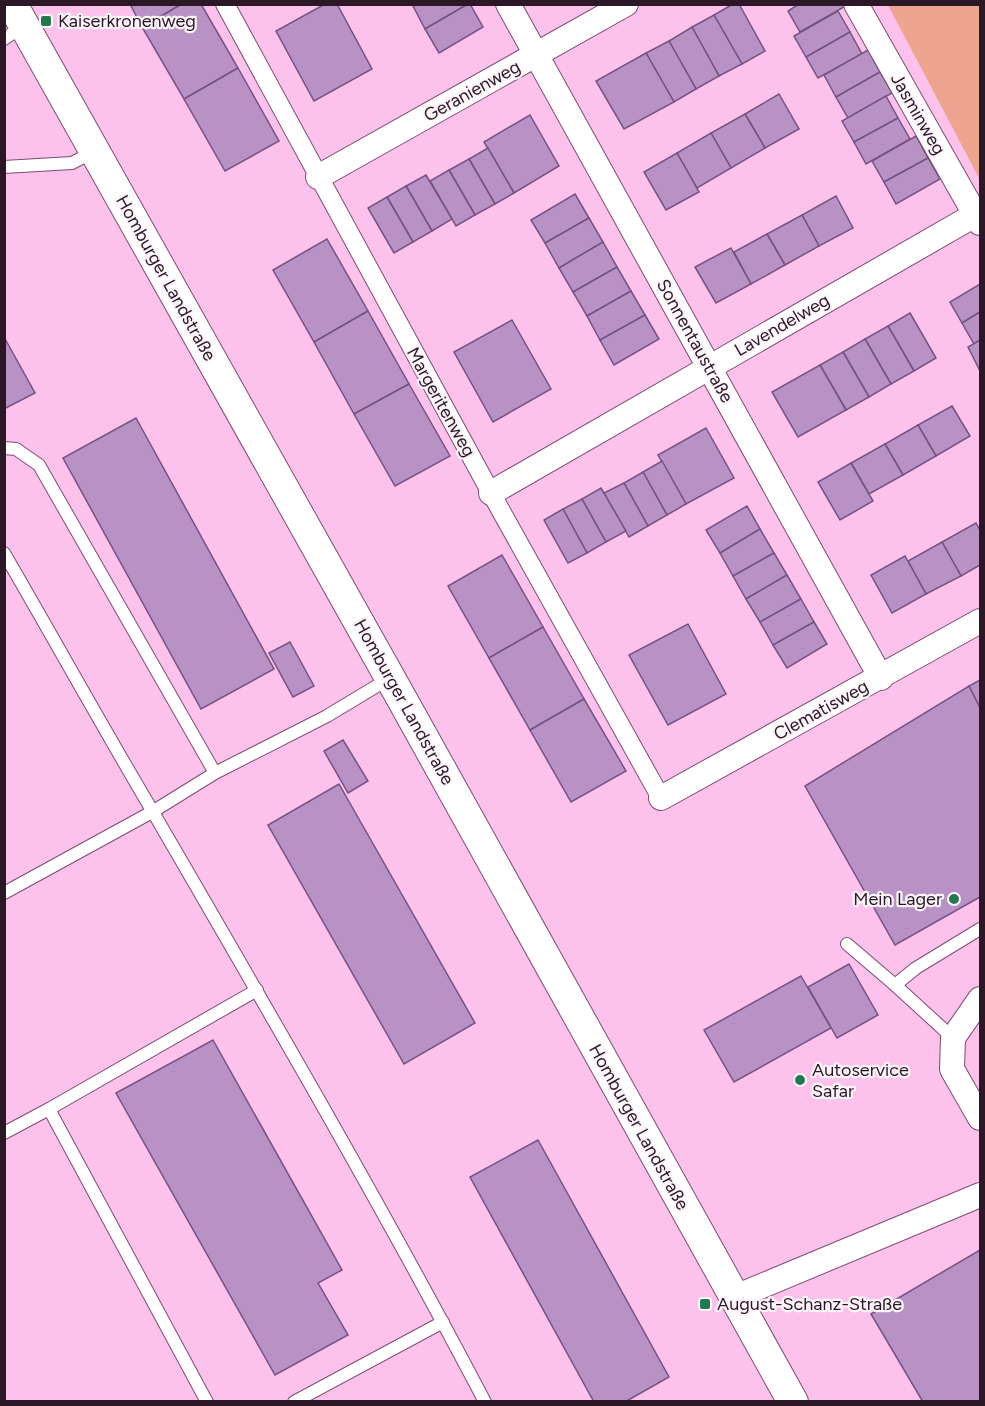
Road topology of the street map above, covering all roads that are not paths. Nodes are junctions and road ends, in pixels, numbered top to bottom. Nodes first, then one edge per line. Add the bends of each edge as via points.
1 (225, 4) edge
2 (508, 4) edge
3 (626, 4) edge
4 (856, 4) edge
5 (14, 23) edge
6 (536, 55) junction
7 (95, 152) junction
8 (4, 167) edge
9 (318, 177) junction
10 (979, 216) edge
11 (709, 366) junction
12 (4, 448) edge
13 (491, 493) junction
14 (4, 553) edge
15 (981, 621) edge
16 (390, 678) junction
17 (881, 678) junction
18 (215, 773) junction
19 (661, 798) joint
20 (152, 812) junction
21 (4, 893) edge
22 (981, 929) edge
23 (847, 944) dead end
24 (895, 985) junction
25 (257, 990) junction
26 (981, 999) edge
27 (953, 1038) junction
28 (49, 1109) junction
29 (981, 1118) edge
30 (4, 1133) edge
31 (981, 1195) edge
32 (734, 1298) junction
33 (443, 1322) junction
34 (207, 1401) edge
35 (294, 1401) edge
36 (485, 1401) edge
37 (793, 1401) edge

1 - 9 street, Margeritenweg
2 - 6 street, Sonnentaustraße
3 - 6 street, Geranienweg
4 - 10 street, Jasminweg
5 - 7 street, Homburger Landstraße
6 - 9 street, Geranienweg
6 - 11 street, Sonnentaustraße
7 - 8 lane via 72,163
7 - 16 street, Homburger Landstraße
9 - 13 street, Margeritenweg
10 - 11 street, Lavendelweg
11 - 13 street, Lavendelweg
11 - 17 street, Sonnentaustraße
12 - 18 lane via 16,449 39,465
13 - 19 street, Margeritenweg
14 - 20 lane
15 - 17 street, Clematisweg
16 - 18 lane via 327,716
16 - 32 street, Homburger Landstraße
17 - 19 street, Clematisweg
18 - 20 lane
20 - 21 lane
20 - 25 lane
22 - 24 lane
23 - 24 lane
24 - 27 lane
25 - 28 lane
25 - 33 lane
26 - 27 street
27 - 29 street via 952,1069
28 - 30 lane
28 - 34 lane
31 - 32 street
32 - 37 street, Homburger Landstraße
33 - 35 lane
33 - 36 lane

